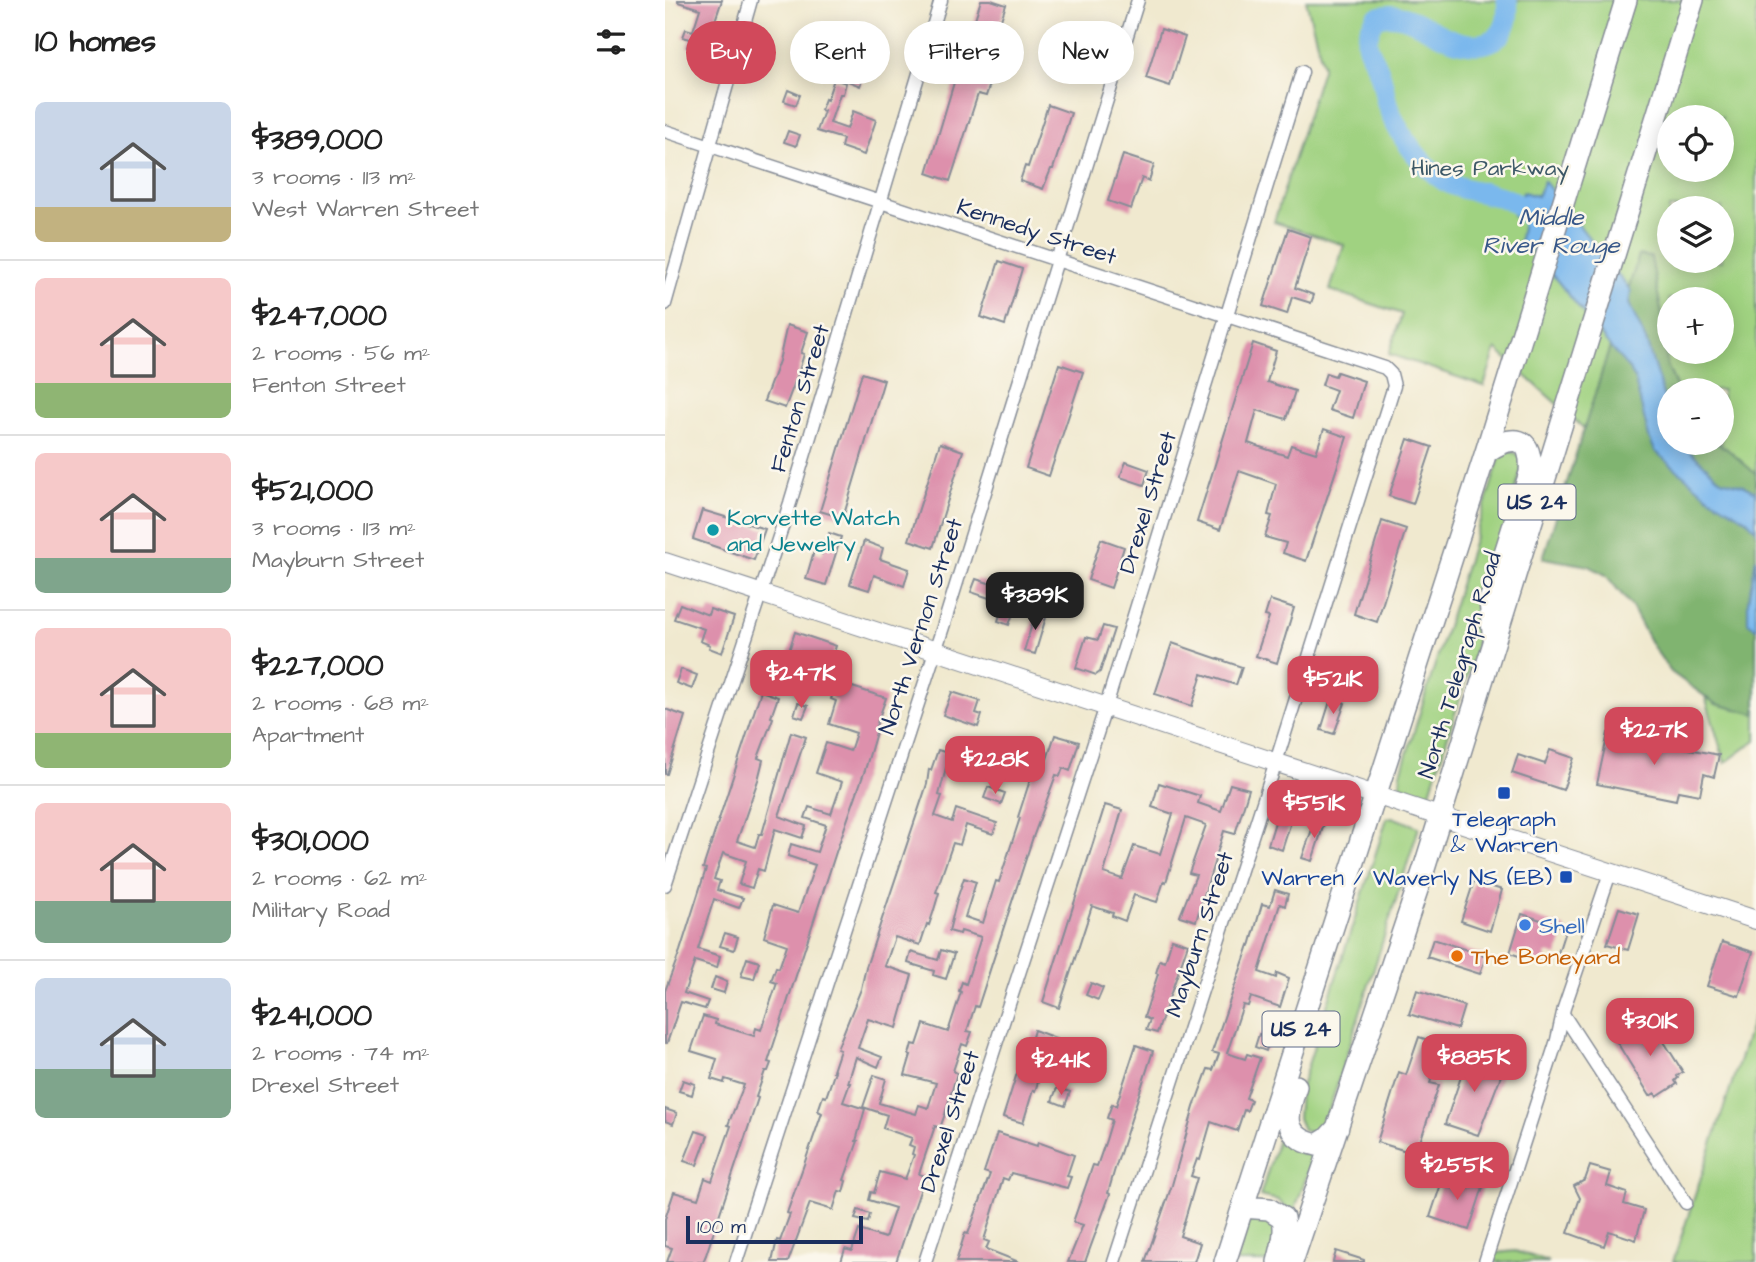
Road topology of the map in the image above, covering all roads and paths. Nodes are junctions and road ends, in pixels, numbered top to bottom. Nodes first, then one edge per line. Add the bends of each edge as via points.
1 (751, 0) edge
2 (941, 0) edge
3 (1138, 0) edge
4 (1626, 0) edge
5 (1693, 0) edge
6 (1302, 72) dead end
7 (665, 131) edge
8 (709, 146) junction
9 (880, 202) junction
10 (1057, 260) junction
11 (665, 304) edge
12 (1226, 317) junction
13 (1392, 377) joint
14 (1486, 452) junction
15 (665, 562) edge
16 (759, 593) junction
17 (1494, 641) junction
18 (935, 650) junction
19 (1106, 706) junction
20 (1276, 762) junction
21 (1375, 796) junction
22 (1440, 817) junction
23 (1359, 850) junction
24 (1610, 873) junction
25 (665, 885) edge
26 (1756, 920) edge
27 (1563, 1014) junction
28 (1339, 1125) junction
29 (1686, 1203) dead end
30 (1243, 1208) junction
31 (736, 1262) edge
32 (926, 1262) edge
33 (1114, 1262) edge
34 (1225, 1262) edge
35 (1278, 1262) edge
36 (1292, 1262) edge
37 (1485, 1262) edge

1 - 8 street
2 - 9 street, Fenton Street
3 - 10 street, North Vernon Street
4 - 14 main road, North Telegraph Road / US 24
5 - 17 main road, North Telegraph Road / US 24
6 - 12 street, Drexel Street
7 - 8 street, Kennedy Street
8 - 9 street, Kennedy Street
8 - 11 street
9 - 10 street, Kennedy Street
9 - 16 street, Fenton Street
10 - 12 street, Kennedy Street
10 - 18 street, North Vernon Street
12 - 13 street, Kennedy Street via 1385,368
12 - 19 street, Drexel Street
13 - 20 street, Mayburn Street via 1394,386
14 - 17 main road via 1504,440 1515,440 1527,446 1531,457 1490,601
14 - 21 main road, North Telegraph Road / US 24
15 - 16 main road
16 - 18 main road
16 - 25 street, Fenton Street
17 - 22 main road, North Telegraph Road / US 24
18 - 19 main road
18 - 31 street, North Vernon Street
19 - 20 main road
19 - 32 street, Drexel Street
20 - 21 main road
20 - 33 street, Mayburn Street
21 - 22 main road
21 - 23 main road, North Telegraph Road / US 24
22 - 24 main road
22 - 28 main road, North Telegraph Road / US 24
23 - 28 main road via 1364,878 1288,1119 1297,1136 1317,1145
23 - 30 main road, North Telegraph Road / US 24
24 - 26 main road
24 - 27 street
27 - 29 street
27 - 37 street
28 - 36 main road, North Telegraph Road / US 24
30 - 34 main road, North Telegraph Road / US 24
30 - 35 main road via 1269,1209 1283,1218

